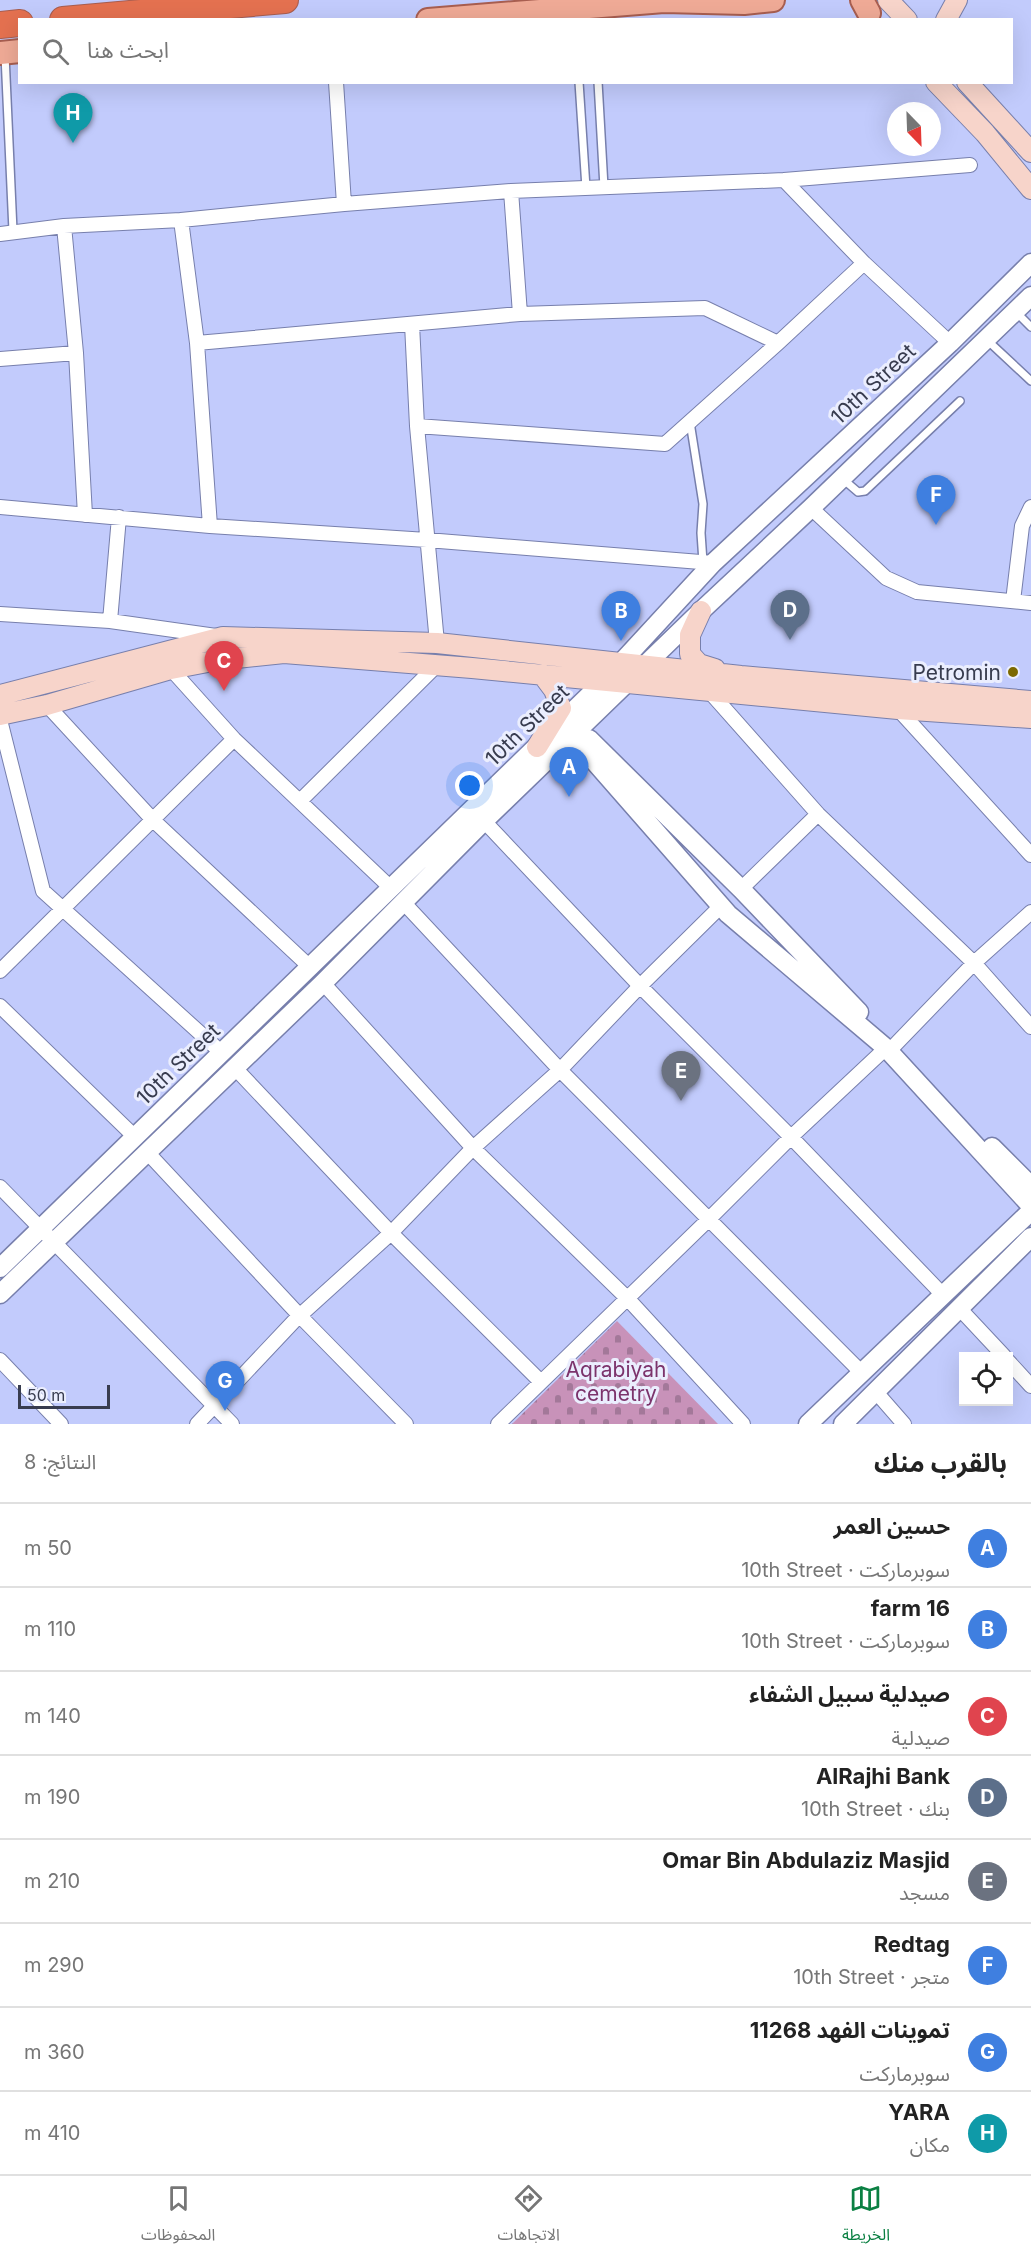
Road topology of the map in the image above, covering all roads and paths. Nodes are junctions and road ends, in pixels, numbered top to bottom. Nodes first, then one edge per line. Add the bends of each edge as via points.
1 (285, 0) edge
2 (572, 0) edge
3 (773, 0) edge
4 (888, 0) edge
5 (957, 0) edge
6 (669, 1) edge
7 (495, 14) junction
8 (85, 18) edge
9 (450, 18) edge
10 (905, 18) edge
11 (947, 18) edge
12 (18, 23) edge
13 (0, 25) edge
14 (8, 52) edge
15 (336, 84) edge
16 (579, 84) edge
17 (598, 84) edge
18 (938, 84) edge
19 (969, 84) edge
20 (1031, 152) edge
21 (970, 165) dead end
22 (784, 180) junction
23 (604, 187) junction
24 (586, 188) junction
25 (1031, 189) edge
26 (511, 191) junction
27 (344, 204) junction
28 (181, 220) junction
29 (64, 226) junction
30 (7, 233) edge
31 (864, 263) junction
32 (1031, 263) edge
33 (1031, 296) edge
34 (1015, 311) junction
35 (520, 314) junction
36 (412, 324) junction
37 (1031, 327) edge
38 (986, 339) junction
39 (197, 343) junction
40 (778, 343) junction
41 (950, 343) junction
42 (76, 353) junction
43 (0, 359) edge
44 (1031, 381) edge
45 (960, 401) dead end
46 (690, 422) junction
47 (417, 426) junction
48 (842, 478) junction
49 (0, 507) edge
50 (1031, 507) edge
51 (811, 508) junction
52 (85, 515) junction
53 (118, 517) junction
54 (210, 526) junction
55 (427, 540) junction
56 (708, 563) junction
57 (1013, 601) junction
58 (1031, 603) edge
59 (701, 611) junction
60 (0, 614) edge
61 (110, 621) junction
62 (222, 637) junction
63 (437, 643) junction
64 (619, 664) junction
65 (437, 665) junction
66 (645, 666) junction
67 (171, 669) junction
68 (542, 674) junction
69 (741, 676) junction
70 (605, 680) junction
71 (627, 683) junction
72 (709, 691) junction
73 (0, 695) edge
74 (1031, 701) edge
75 (47, 705) junction
76 (898, 709) junction
77 (0, 715) edge
78 (1031, 718) edge
79 (0, 720) edge
80 (576, 733) junction
81 (234, 739) junction
82 (537, 747) junction
83 (300, 801) junction
84 (818, 814) junction
85 (153, 820) junction
86 (484, 821) junction
87 (1031, 855) edge
88 (741, 889) junction
89 (398, 896) junction
90 (721, 906) junction
91 (63, 910) junction
92 (1031, 912) edge
93 (974, 963) junction
94 (311, 968) junction
95 (0, 971) edge
96 (323, 983) junction
97 (640, 986) junction
98 (0, 1006) edge
99 (1031, 1027) edge
100 (889, 1047) junction
101 (222, 1053) junction
102 (235, 1068) junction
103 (560, 1070) junction
104 (135, 1137) junction
105 (791, 1137) junction
106 (473, 1148) junction
107 (147, 1152) junction
108 (1031, 1186) edge
109 (0, 1187) edge
110 (1031, 1209) edge
111 (709, 1219) junction
112 (392, 1233) junction
113 (48, 1234) junction
114 (1031, 1237) edge
115 (0, 1268) edge
116 (0, 1294) edge
117 (943, 1295) junction
118 (628, 1299) junction
119 (960, 1309) junction
120 (300, 1317) junction
121 (1000, 1352) edge
122 (0, 1360) edge
123 (1013, 1366) edge
124 (861, 1372) junction
125 (541, 1382) junction
126 (1031, 1386) edge
127 (876, 1392) junction
128 (214, 1406) junction
129 (61, 1424) edge
130 (197, 1424) edge
131 (232, 1424) edge
132 (406, 1424) edge
133 (498, 1424) edge
134 (743, 1424) edge
135 (808, 1424) edge
136 (843, 1424) edge
137 (904, 1424) edge

1 - 8 highway
2 - 7 main road
3 - 6 main road
4 - 10 main road
5 - 11 main road
6 - 7 main road
7 - 9 main road
12 - 13 highway
14 - 30 lane
15 - 27 street
16 - 24 lane
17 - 23 lane
18 - 25 main road
19 - 20 main road
21 - 22 street
22 - 23 street
22 - 31 street
23 - 24 street
24 - 26 street
26 - 27 street
26 - 35 street
27 - 28 street
28 - 29 street
28 - 39 street
29 - 30 street
29 - 42 street
31 - 40 street
31 - 41 street
32 - 41 street, 10th Street
33 - 34 street, 10th Street
34 - 37 lane
34 - 38 street, 10th Street
35 - 36 street
35 - 40 street via 705,308
36 - 39 street
36 - 47 street
38 - 44 lane
38 - 48 street, 10th Street
39 - 54 street
40 - 46 street
41 - 56 street, 10th Street
42 - 43 street
42 - 52 street
45 - 48 lane via 865,491 858,492
46 - 47 street via 665,444
46 - 56 lane via 703,504 701,533
47 - 55 street
48 - 51 street, 10th Street
49 - 52 street
50 - 57 street via 1022,526
51 - 57 street via 886,578 899,585 917,592
51 - 59 street, 10th Street
52 - 53 street
53 - 54 street
53 - 61 street
54 - 55 street
55 - 56 street
55 - 63 street
56 - 64 street, 10th Street
57 - 58 street
59 - 66 street, 10th Street
59 - 69 main road via 690,635 690,654 699,664
60 - 61 street
61 - 62 street
62 - 63 main road
62 - 73 main road
63 - 64 main road
64 - 66 main road
64 - 70 street, 10th Street
65 - 67 main road via 284,653
65 - 68 main road
65 - 83 street
66 - 69 main road
66 - 71 street, 10th Street
67 - 75 main road
67 - 81 street
68 - 70 main road
68 - 82 main road via 561,708
69 - 74 main road
70 - 71 main road
70 - 82 street, 10th Street
71 - 72 main road
71 - 80 street, 10th Street
72 - 76 main road
72 - 84 street
75 - 77 main road
75 - 85 street
76 - 78 main road
76 - 87 street
79 - 91 street via 43,891
80 - 86 street, 10th Street
80 - 88 street
80 - 90 street
81 - 83 street
81 - 85 street
82 - 89 street, 10th Street
83 - 89 street
84 - 88 street
84 - 93 street
85 - 91 street
85 - 94 street
86 - 89 street, 10th Street
86 - 97 street
88 - 100 street
89 - 94 street, 10th Street
89 - 96 street, 10th Street
89 - 103 street
90 - 97 street
90 - 100 street
91 - 95 street
91 - 101 street
92 - 93 street
93 - 99 street
93 - 100 street
94 - 101 street, 10th Street
96 - 102 street, 10th Street
96 - 106 street
97 - 103 street
97 - 105 street
98 - 104 street
100 - 105 street
100 - 108 street
100 - 110 street
101 - 104 street, 10th Street
102 - 107 street, 10th Street
102 - 112 street
103 - 106 street
103 - 111 street
104 - 113 street, 10th Street
105 - 111 street
105 - 117 street
106 - 112 street
106 - 118 street
107 - 113 street, 10th Street
107 - 120 street
109 - 113 street
110 - 117 street
111 - 118 street
111 - 124 street
112 - 120 street
112 - 125 street
113 - 115 street, 10th Street
113 - 116 street, 10th Street
113 - 128 street
114 - 119 street
117 - 124 street
118 - 125 street
118 - 134 street
119 - 121 street
119 - 127 street
120 - 128 street
120 - 132 street
122 - 129 street
123 - 126 street
124 - 135 street
125 - 133 street
127 - 136 street
127 - 137 street
128 - 130 street
128 - 131 street

